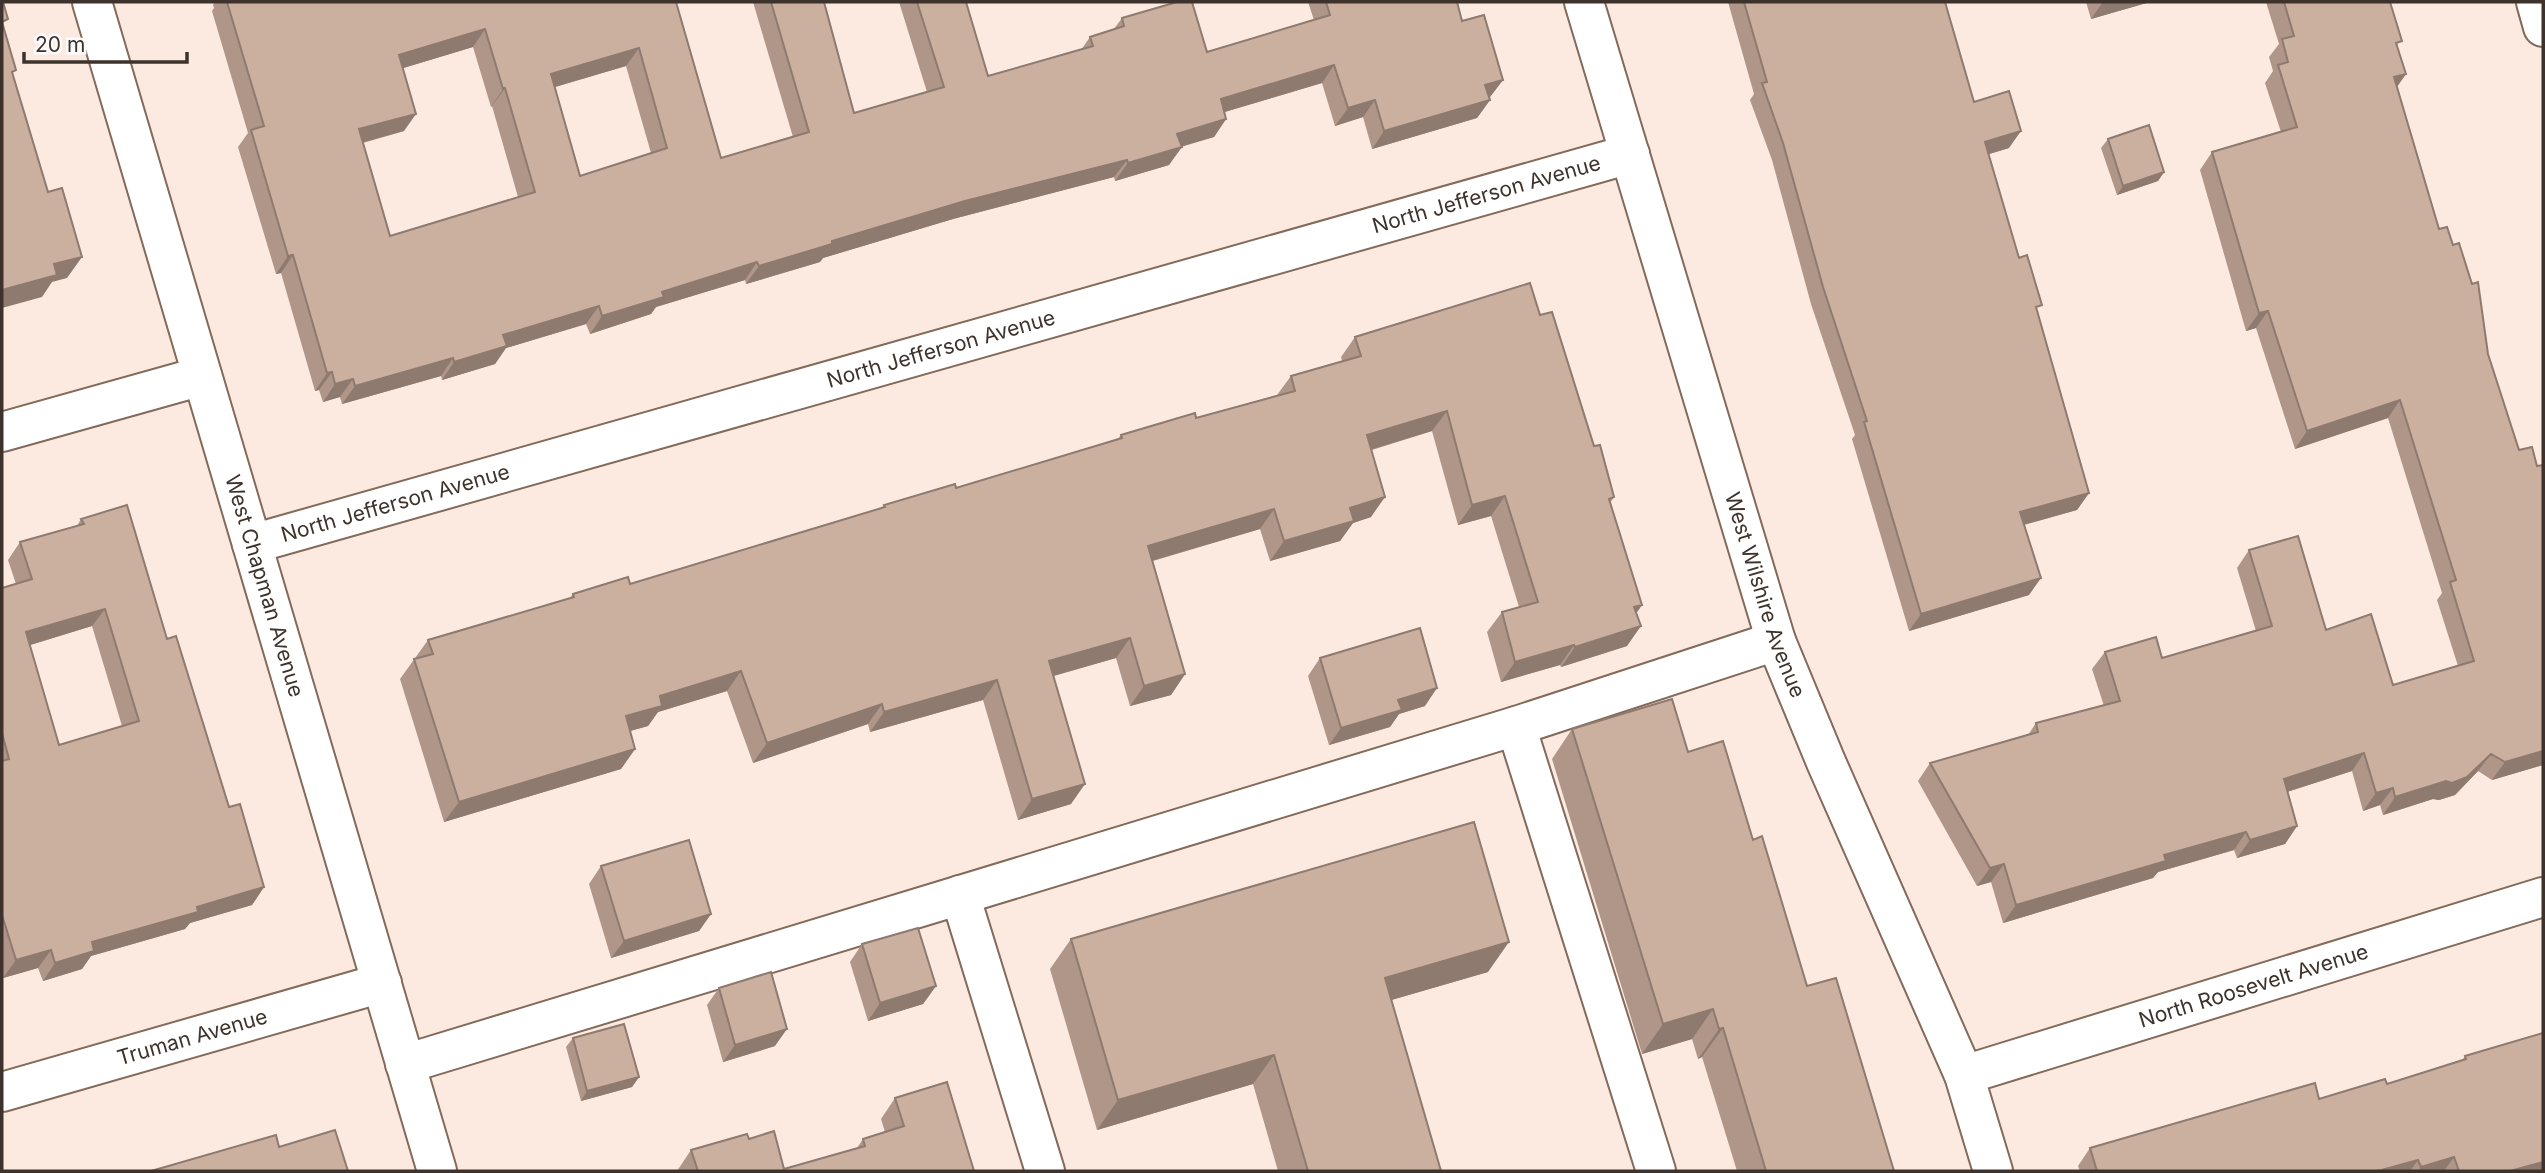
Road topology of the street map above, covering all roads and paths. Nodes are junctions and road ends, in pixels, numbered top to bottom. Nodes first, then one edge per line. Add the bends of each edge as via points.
1 (92, 2) edge
2 (1584, 2) edge
3 (2536, 2) edge
4 (2543, 27) edge
5 (1630, 154) junction
6 (202, 376) junction
7 (2, 432) edge
8 (252, 544) junction
9 (1776, 641) junction
10 (1516, 726) junction
11 (960, 895) junction
12 (2543, 897) edge
13 (382, 983) junction
14 (405, 1064) junction
15 (1964, 1075) junction
16 (2, 1092) edge
17 (437, 1171) edge
18 (1045, 1171) edge
19 (1656, 1171) edge
20 (1993, 1171) edge

1 - 6 street, West Chapman Avenue
2 - 5 street, West Wilshire Avenue
3 - 4 street
5 - 8 street, North Jefferson Avenue
5 - 9 street, West Wilshire Avenue
6 - 7 street
6 - 8 street, West Chapman Avenue
8 - 13 street, West Chapman Avenue
9 - 10 street
9 - 15 street, West Wilshire Avenue
10 - 11 street
10 - 19 street
11 - 14 street
11 - 18 street
12 - 15 street, North Roosevelt Avenue
13 - 14 street, West Chapman Avenue
13 - 16 street, Truman Avenue
14 - 17 street, West Chapman Avenue
15 - 20 street, West Wilshire Avenue

